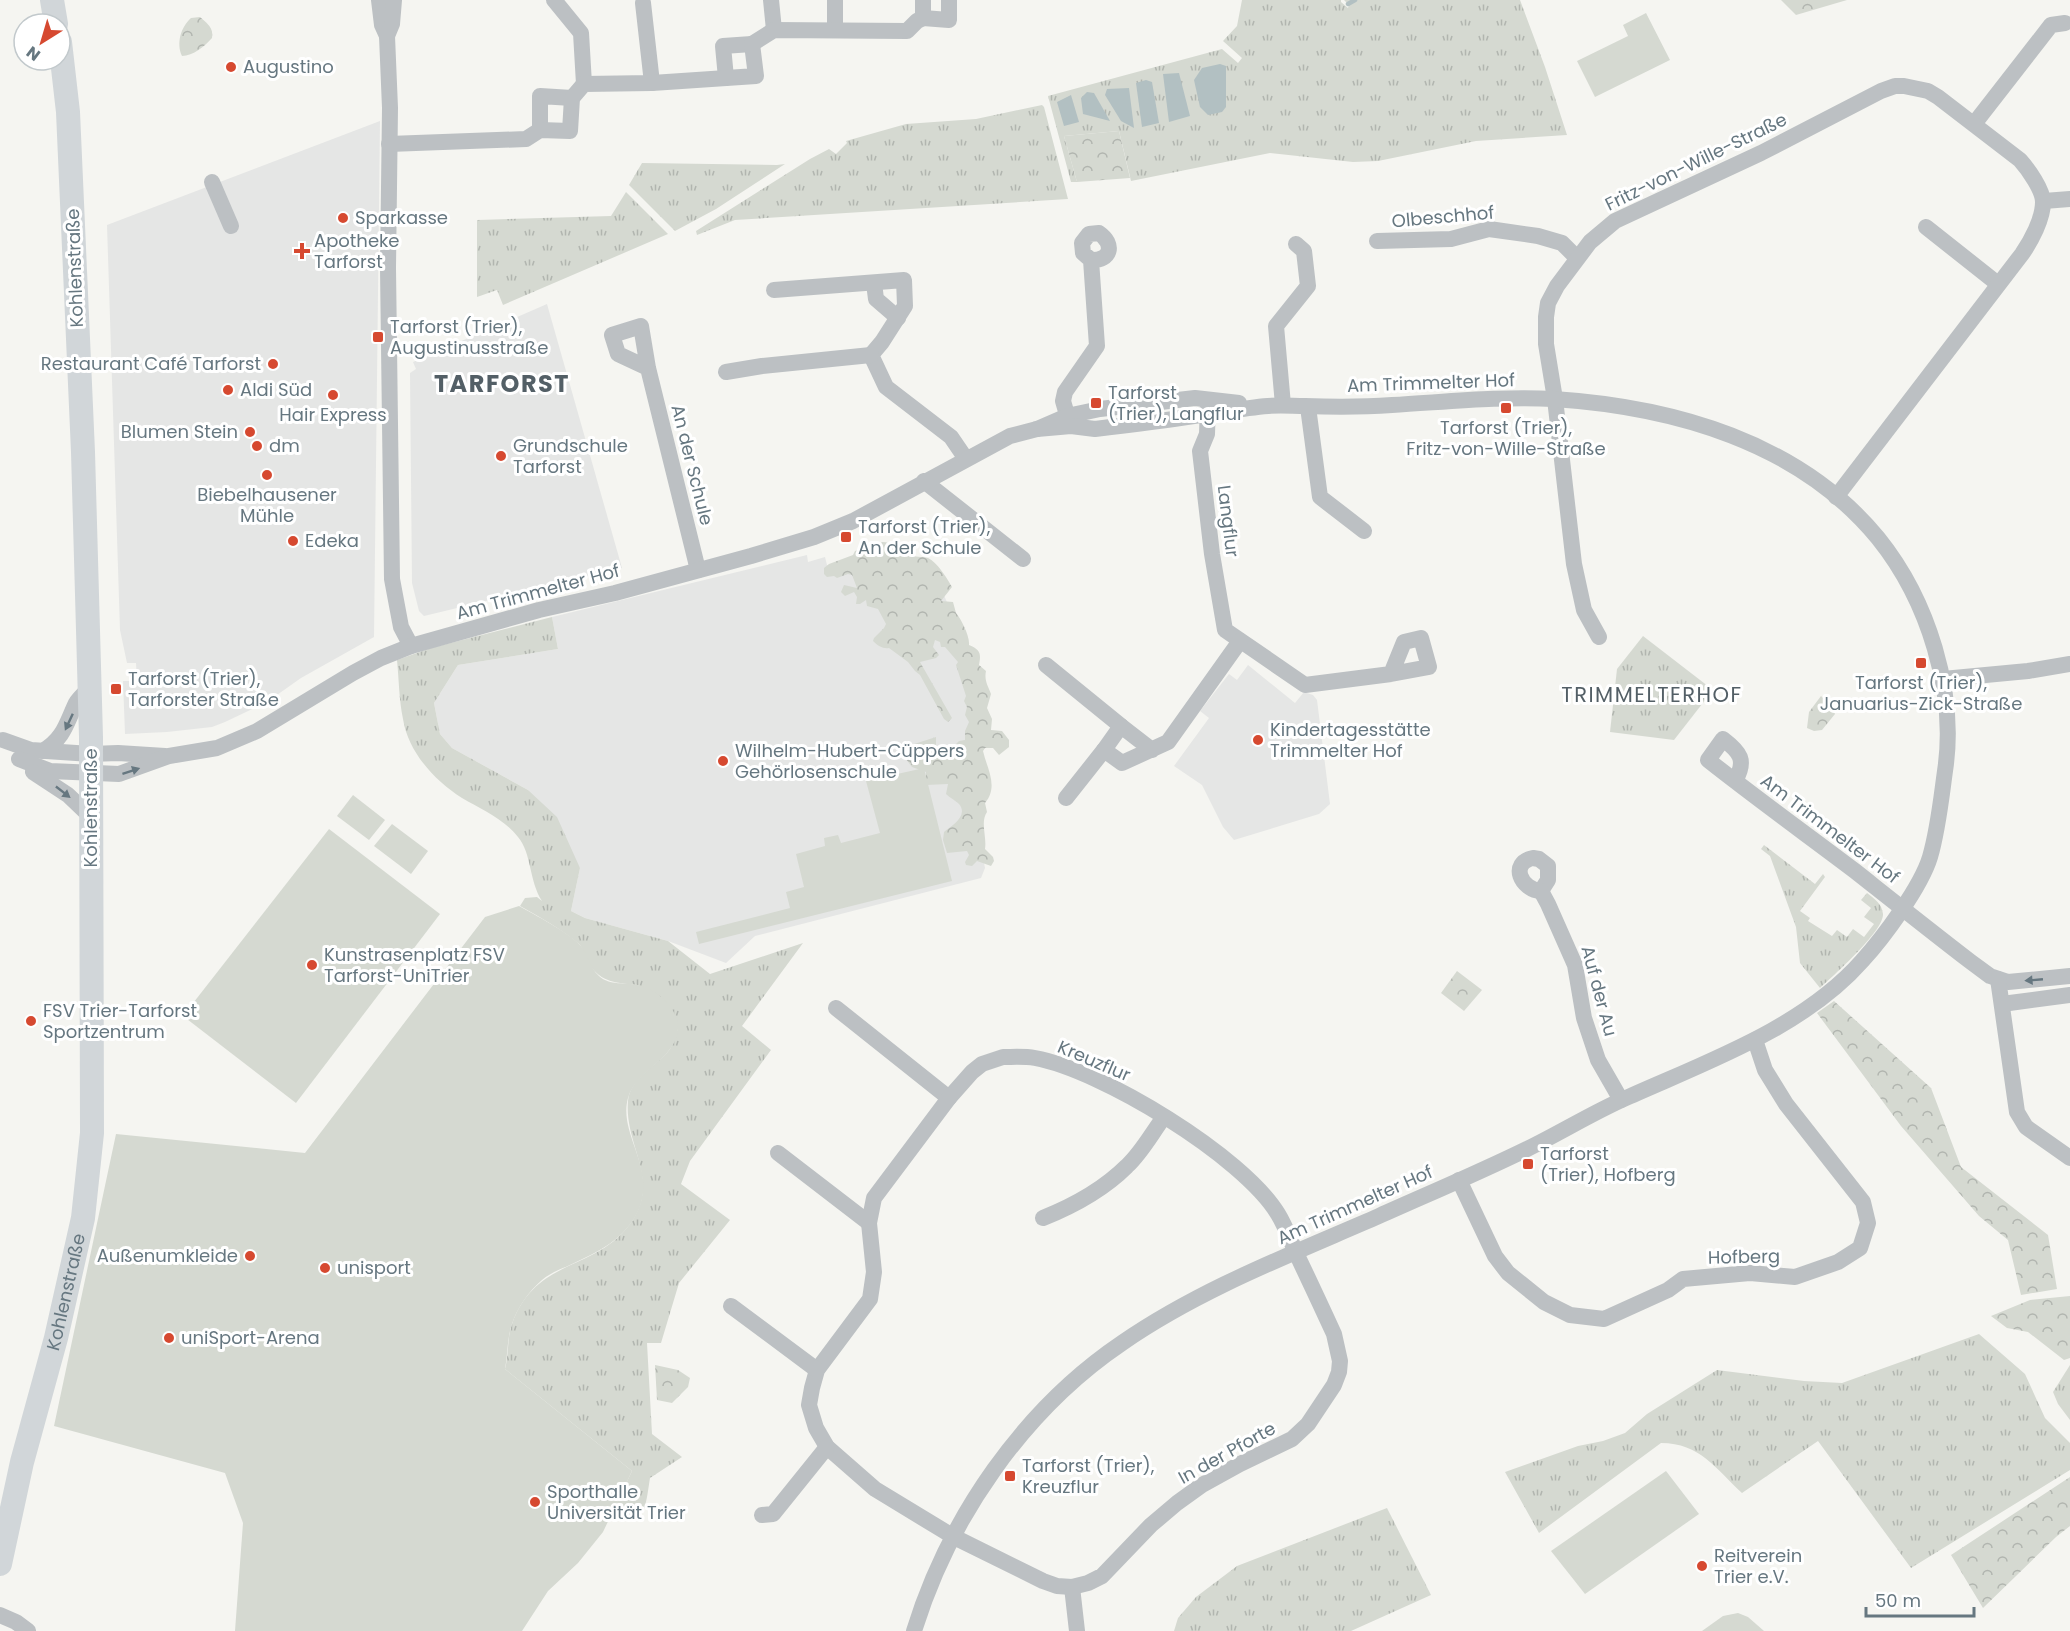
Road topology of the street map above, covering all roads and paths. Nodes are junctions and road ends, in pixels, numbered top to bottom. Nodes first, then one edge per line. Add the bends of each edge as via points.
1 (379, 0) edge
2 (394, 0) edge
3 (554, 0) edge
4 (771, 0) edge
5 (835, 0) edge
6 (923, 0) edge
7 (949, 0) edge
8 (643, 3) dead end
9 (923, 18) junction
10 (2066, 23) dead end
11 (774, 30) junction
12 (835, 30) junction
13 (387, 36) junction
14 (752, 44) junction
15 (64, 72) edge
16 (726, 78) junction
17 (652, 83) junction
18 (584, 84) junction
19 (572, 98) junction
20 (1974, 124) junction
21 (540, 130) junction
22 (389, 144) junction
23 (212, 182) dead end
24 (2070, 199) edge
25 (2044, 201) junction
26 (231, 226) dead end
27 (1926, 227) dead end
28 (1377, 241) dead end
29 (1296, 244) dead end
30 (1577, 258) junction
31 (1092, 260) dead end
32 (874, 283) junction
33 (1998, 284) junction
34 (774, 290) dead end
35 (898, 318) junction
36 (871, 355) junction
37 (648, 369) dead end
38 (726, 372) dead end
39 (1555, 399) junction
40 (1283, 405) junction
41 (1308, 406) junction
42 (1208, 407) junction
43 (1069, 421) junction
44 (966, 459) junction
45 (924, 482) junction
46 (1836, 498) junction
47 (1364, 531) dead end
48 (1023, 558) dead end
49 (698, 570) junction
50 (1599, 637) dead end
51 (1240, 641) junction
52 (411, 646) junction
53 (2070, 664) edge
54 (1047, 665) dead end
55 (1391, 674) dead end
56 (1943, 679) junction
57 (89, 688) junction
58 (1121, 726) junction
59 (2, 738) edge
60 (1104, 750) junction
61 (1152, 750) junction
62 (43, 751) junction
63 (19, 759) junction
64 (91, 764) junction
65 (1735, 781) dead end
66 (1066, 798) dead end
67 (91, 817) junction
68 (1541, 891) dead end
69 (1902, 909) junction
70 (2070, 976) edge
71 (1998, 979) junction
72 (2070, 995) edge
73 (2001, 1004) junction
74 (836, 1008) dead end
75 (1755, 1040) junction
76 (949, 1098) junction
77 (1621, 1100) junction
78 (1164, 1117) junction
79 (778, 1153) dead end
80 (2070, 1158) edge
81 (1459, 1180) junction
82 (1043, 1218) dead end
83 (869, 1223) junction
84 (1296, 1252) junction
85 (731, 1306) dead end
86 (817, 1370) junction
87 (827, 1447) junction
88 (762, 1515) dead end
89 (4, 1529) edge
90 (954, 1537) junction
91 (0, 1564) edge
92 (1072, 1587) junction
93 (0, 1615) edge
94 (28, 1631) edge
95 (914, 1631) edge
96 (1077, 1631) edge

1 - 13 street
2 - 13 street
3 - 18 street via 581,33
4 - 11 street
5 - 12 street
6 - 9 street
7 - 9 street via 950,20
8 - 17 street
9 - 12 street via 908,31
10 - 20 street via 2051,25
11 - 12 street
11 - 14 street
13 - 22 street
14 - 16 street via 723,46
14 - 16 street via 756,76
15 - 57 main road, Kohlenstraße via 83,452
16 - 17 street
17 - 18 street
18 - 19 street
19 - 21 street via 570,131
19 - 21 street via 540,96
20 - 25 street, Fritz-von-Wille-Straße via 2020,160
20 - 30 street, Fritz-von-Wille-Straße via 1928,91 1895,86 1615,221
21 - 22 street via 526,139
22 - 52 street via 392,579 401,627
23 - 26 street
24 - 25 street
25 - 33 street via 2031,241
27 - 33 street
28 - 30 street, Olbeschhof via 1451,239 1489,229 1562,243
29 - 40 street via 1304,251 1308,286 1276,326
30 - 39 street, Fritz-von-Wille-Straße via 1548,303 1546,344
31 - 43 street via 1097,346 1065,392 1063,401
32 - 34 street
32 - 35 street via 876,299
32 - 35 street via 904,280 905,306
33 - 46 street
35 - 36 street
36 - 38 street
36 - 44 street via 886,387 951,437
37 - 49 street, An der Schule
39 - 41 street, Am Trimmelter Hof
39 - 46 street, Am Trimmelter Hof via 1640,410 1726,432 1768,451
39 - 50 street via 1574,564 1584,610
40 - 41 street, Am Trimmelter Hof
40 - 42 street, Am Trimmelter Hof
41 - 47 street via 1320,497
42 - 43 street, Am Trimmelter Hof via 1195,398 1100,409
42 - 51 street, Langflur via 1207,434 1200,451 1211,544 1225,630
43 - 44 street, Am Trimmelter Hof via 1010,436
44 - 45 street, Am Trimmelter Hof
45 - 48 street
45 - 49 street, Am Trimmelter Hof via 853,521 814,537
46 - 56 street, Am Trimmelter Hof via 1872,531 1897,563 1933,642
49 - 52 street, Am Trimmelter Hof
51 - 55 street, Langflur via 1305,685
51 - 61 street via 1168,742
52 - 64 street, Am Trimmelter Hof via 381,658 267,725 217,748 169,756 118,774
53 - 56 street
54 - 58 street
56 - 69 street, Am Trimmelter Hof via 1948,750 1937,823 1929,862
57 -> 62 street via 77,702 64,732
57 - 64 main road, Kohlenstraße
58 - 60 street
58 - 61 street
59 - 62 street
59 - 63 street
60 - 61 street via 1122,763
60 - 66 street
62 - 64 street
63 - 64 street via 50,771
63 -> 67 street
64 - 67 main road, Kohlenstraße
65 - 69 street, Am Trimmelter Hof
67 - 89 main road, Kohlenstraße via 92,1133 83,1218 56,1338
68 - 77 street, Auf der Au via 1575,965 1584,1018 1598,1060
69 - 71 street
69 - 75 street, Am Trimmelter Hof via 1861,963 1823,997
70 -> 71 street via 2018,982
71 - 73 street
72 - 73 street
73 - 80 street via 2017,1112 2026,1127
74 - 76 street
75 - 77 street, Am Trimmelter Hof
75 - 81 street, Hofberg via 1765,1070 1786,1104 1863,1202 1868,1223 1860,1248 1838,1262 1795,1277 1750,1273 1683,1279 1668,1290 1604,1319 1570,1315 1544,1302 1508,1273 1495,1256
76 - 78 street, Kreuzflur via 982,1064 1003,1058 1034,1058 1082,1075
76 - 83 street, Kreuzflur via 879,1189
77 - 81 street, Am Trimmelter Hof
78 - 82 street via 1122,1171 1076,1203
78 - 84 street, Kreuzflur via 1249,1178 1278,1214
79 - 83 street
81 - 84 street, Am Trimmelter Hof
83 - 86 street, Kreuzflur via 874,1272 870,1299
84 - 90 street, Am Trimmelter Hof via 1177,1309 1096,1362 1048,1405 1013,1444
84 - 92 street, In der Pforte via 1339,1351 1339,1372 1321,1406 1292,1439 1202,1485 1151,1525 1102,1576
85 - 86 street
86 - 87 street, Kreuzflur via 809,1406
87 - 88 street via 773,1514
87 - 90 street, Kreuzflur via 875,1489
89 - 91 main road, Kohlenstraße
90 - 92 street via 1042,1581
90 - 95 street, Am Trimmelter Hof via 932,1578
92 - 96 street
93 - 94 street

